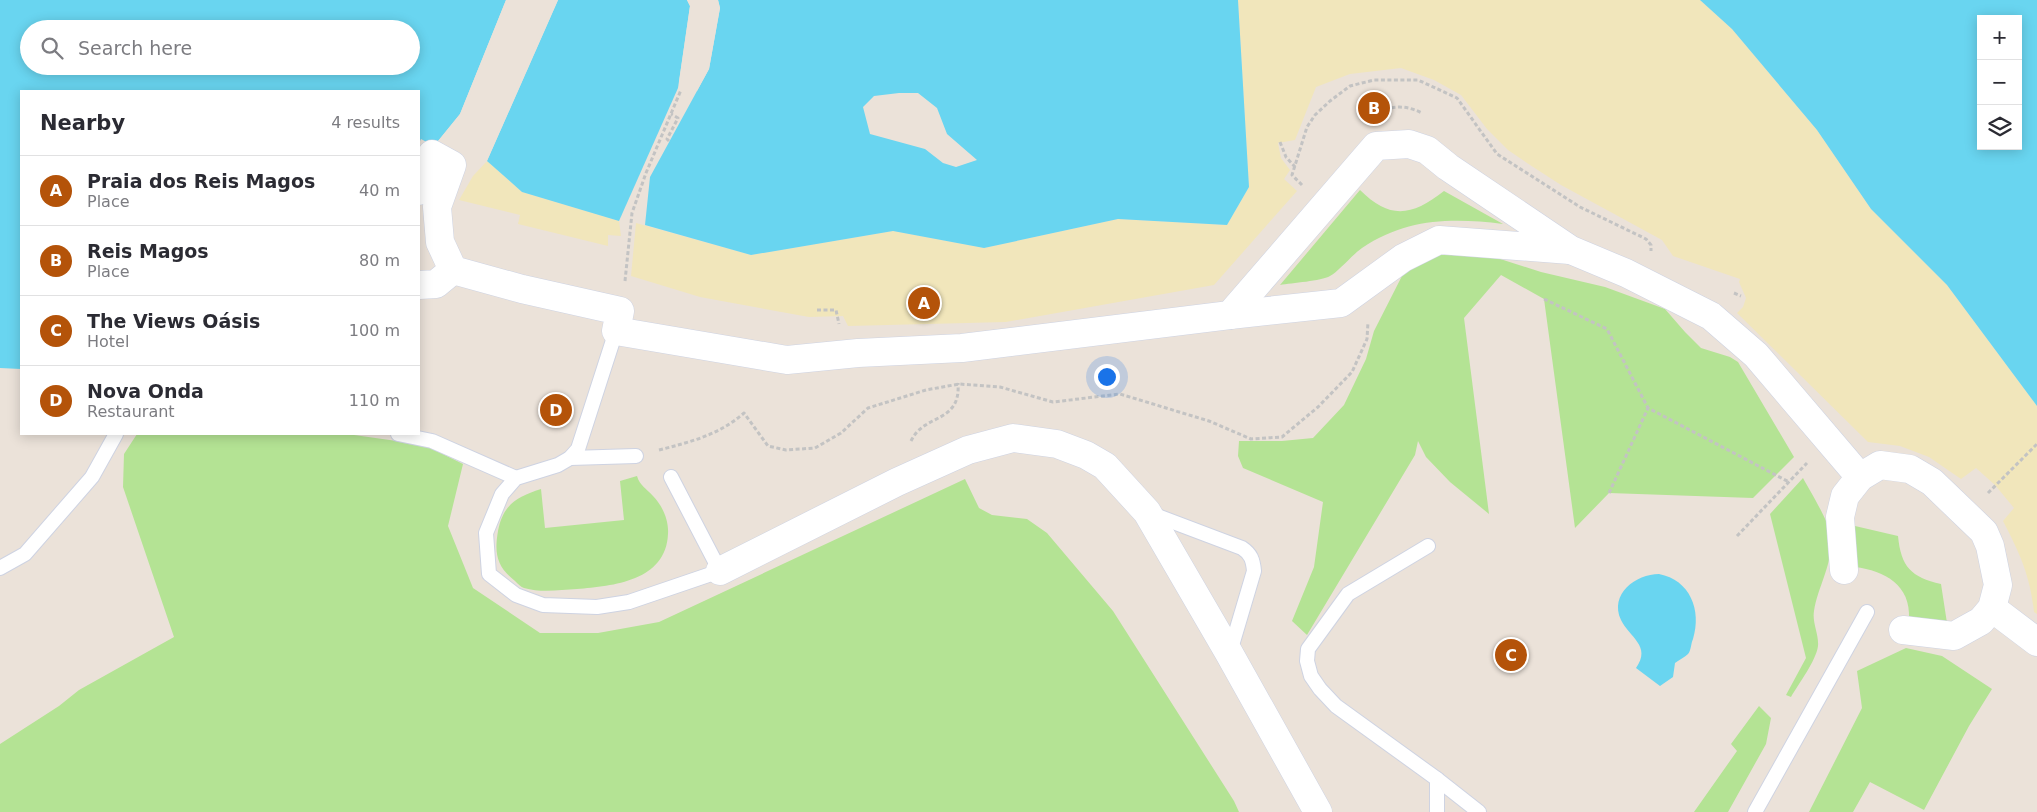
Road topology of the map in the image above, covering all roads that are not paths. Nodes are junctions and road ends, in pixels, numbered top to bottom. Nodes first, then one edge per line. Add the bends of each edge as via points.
1 (420, 188) edge
2 (1571, 250) junction
3 (453, 270) junction
4 (420, 285) edge
5 (1230, 315) junction
6 (618, 321) junction
7 (115, 435) edge
8 (403, 435) edge
9 (636, 456) road end
10 (570, 458) junction
11 (671, 477) dead end
12 (1860, 477) junction
13 (516, 478) junction
14 (1147, 512) junction
15 (1428, 546) dead end
16 (0, 568) edge
17 (1844, 570) dead end
18 (720, 572) junction
19 (1992, 608) junction
20 (1867, 612) dead end
21 (1903, 630) dead end
22 (2037, 642) edge
23 (1230, 653) junction
24 (1437, 779) junction
25 (1318, 812) edge
26 (1437, 812) edge
27 (1479, 812) edge
28 (1755, 812) edge

1 - 3 street via 432,154 452,165 437,207 440,242
2 - 5 street via 1439,240 1403,258 1341,302
2 - 5 street via 1427,150 1409,144 1376,146
2 - 12 street via 1626,273 1711,316 1756,355
3 - 4 street via 436,284
3 - 6 street
5 - 6 street via 962,348 787,360
6 - 10 lane via 578,449
7 - 16 lane via 92,477 74,498 25,554
8 - 13 lane via 432,441
9 - 10 lane
10 - 13 lane
11 - 18 lane
12 - 17 street via 1845,496 1840,517
12 - 19 street via 1880,465 1910,469 1953,500 1984,532 1990,546 1998,585
13 - 18 lane via 502,494 486,533 490,574 516,596 543,605 597,607 629,602
14 - 18 street via 1105,466 1086,455 1057,444 1013,438 968,450 897,482
14 - 23 street
14 - 23 lane via 1242,548 1253,560 1254,571
15 - 24 lane via 1348,594 1308,649 1306,661 1311,676 1336,706
19 - 21 street via 1980,621 1954,636
19 - 22 street
20 - 28 lane
23 - 25 street
24 - 26 lane
24 - 27 lane

